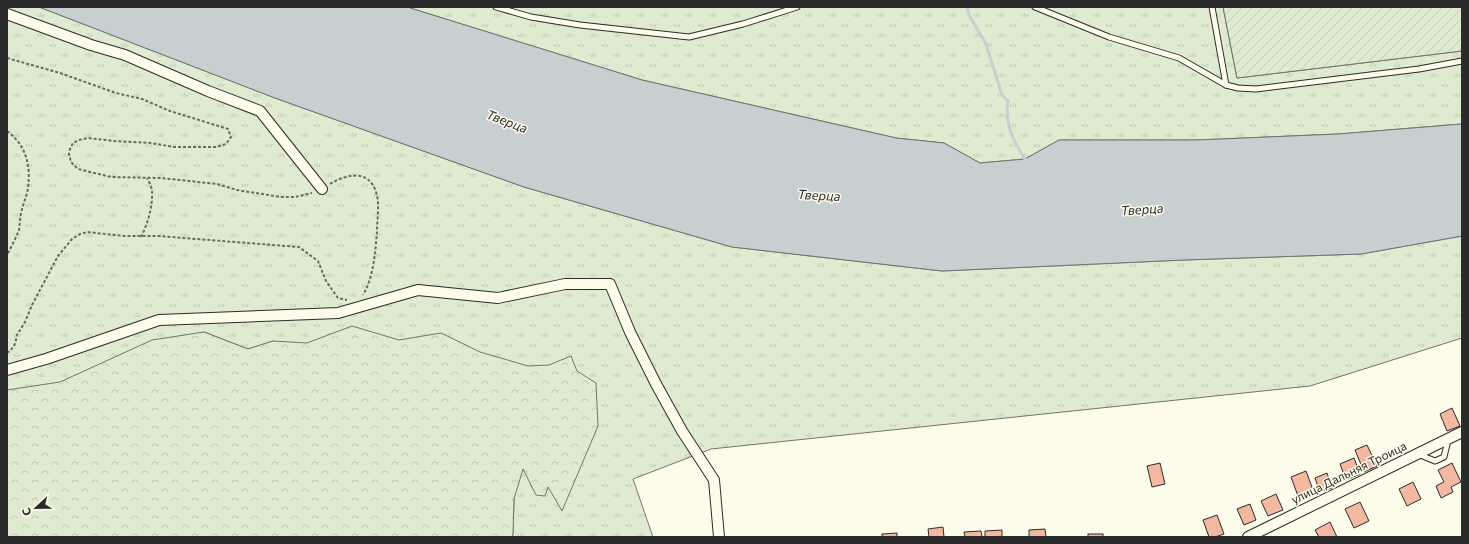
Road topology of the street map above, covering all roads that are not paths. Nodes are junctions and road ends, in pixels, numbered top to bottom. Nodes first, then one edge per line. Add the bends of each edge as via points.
1 (496, 7) edge
2 (797, 7) edge
3 (1035, 7) edge
4 (1212, 7) edge
5 (7, 14) edge
6 (1462, 61) edge
7 (1226, 85) junction
8 (322, 189) road end
9 (7, 370) edge
10 (1462, 432) edge
11 (1449, 439) junction
12 (1418, 454) junction
13 (719, 537) edge
14 (1248, 537) edge

1 - 2 lane via 567,23 689,37
3 - 7 lane via 1108,37 1179,58
4 - 7 lane
5 - 8 street via 125,55 260,111
6 - 7 lane via 1419,69 1256,89
9 - 13 street via 159,320 338,313 418,290 498,298 565,284 610,284 656,384 682,431 714,480
10 - 11 street, улица Дальняя Троица
11 - 12 street, улица Дальняя Троица
11 - 12 lane via 1444,457 1435,461
12 - 14 street, улица Дальняя Троица

